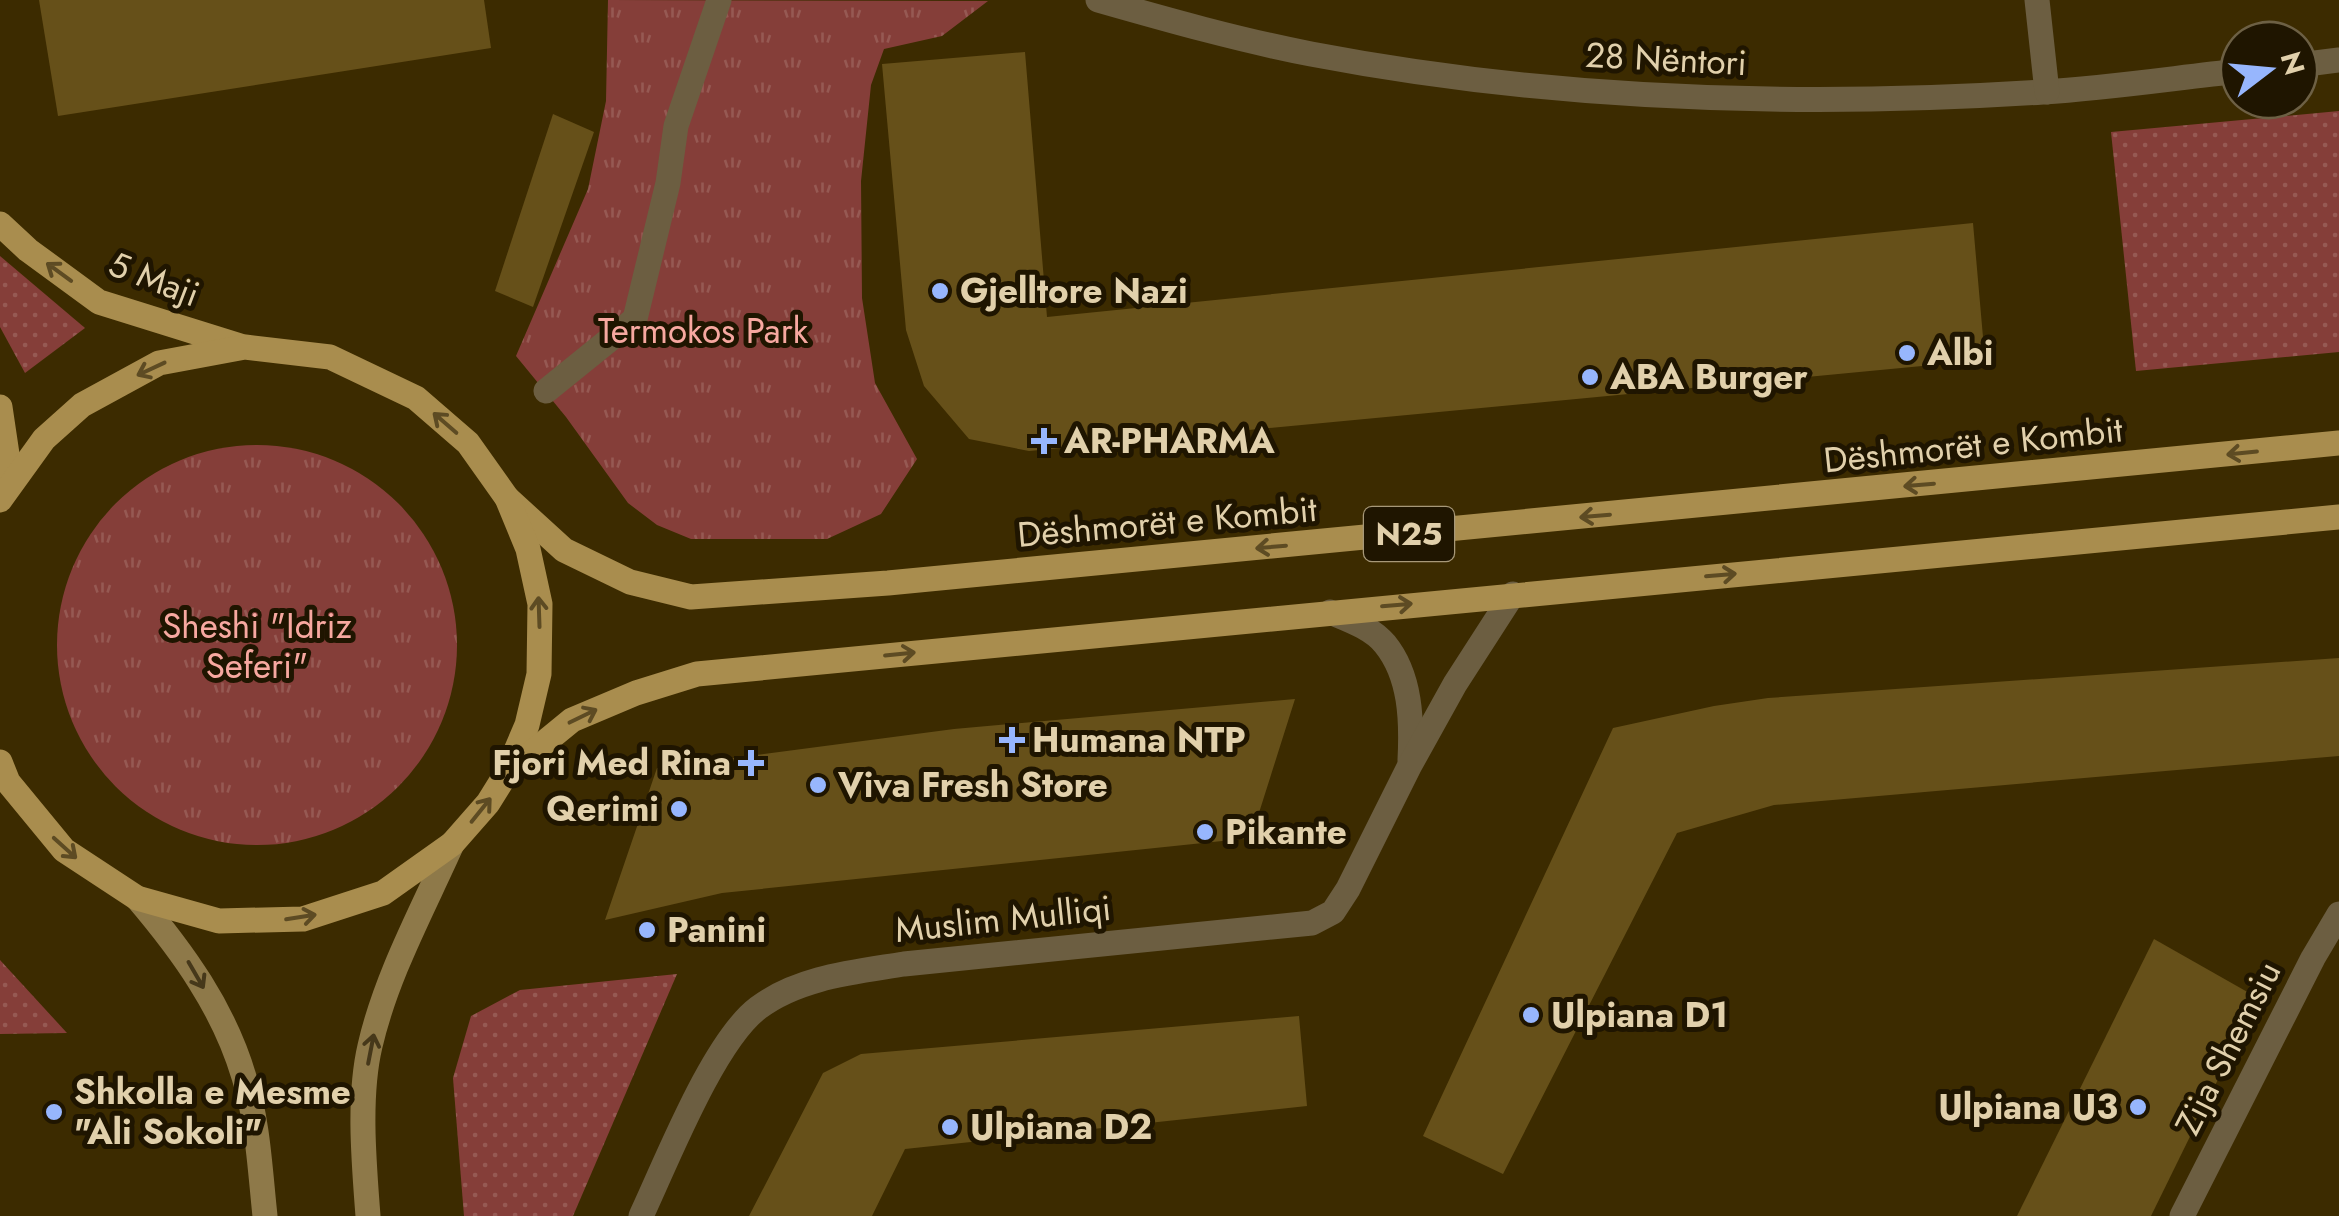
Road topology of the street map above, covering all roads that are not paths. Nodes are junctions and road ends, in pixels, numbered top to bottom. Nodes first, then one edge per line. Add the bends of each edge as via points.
1 (720, 0) edge
2 (1098, 0) edge
3 (2037, 0) edge
4 (2219, 73) edge
5 (2047, 92) junction
6 (0, 224) edge
7 (245, 347) junction
8 (546, 391) dead end
9 (0, 407) edge
10 (2339, 444) edge
11 (6, 491) edge
12 (506, 498) junction
13 (2339, 517) edge
14 (1513, 594) junction
15 (1330, 612) junction
16 (1410, 765) junction
17 (3, 773) edge
18 (506, 774) junction
19 (452, 844) junction
20 (138, 898) junction
21 (2339, 914) edge
22 (265, 1216) edge
23 (368, 1216) edge
24 (642, 1216) edge
25 (2182, 1216) edge

1 - 8 street via 676,126 634,320
2 - 5 street, 28 Nëntori via 1310,53 1616,94 1824,99
3 - 5 street
4 - 5 street, 28 Nëntori
7 -> 6 main road, 5 Maji via 99,302
7 -> 11 main road via 159,364 82,404 44,439
12 -> 7 main road via 468,442 416,398 330,357
9 - 11 main road
10 -> 12 main road, Dëshmorët e Kombit / N25 via 888,584 691,597 630,582 564,550
18 -> 12 main road via 539,674 540,604 528,549
14 -> 13 main road, N25
15 -> 14 main road, N25
14 - 16 street, Muslim Mulliqi
15 - 16 street, Muslim Mulliqi via 1364,627 1400,668 1412,724
18 -> 15 main road, N25 via 572,720 697,674
16 - 24 street, Muslim Mulliqi via 1348,889 1333,912 1312,923 845,973 798,986 756,1009 722,1052
17 -> 20 main road via 64,850
19 -> 18 main road
20 -> 19 main road via 219,921 303,919 383,893
23 -> 19 main road via 364,1126 370,1047
20 -> 22 main road via 184,954 245,1078
21 - 25 street, Zija Shemsiu

